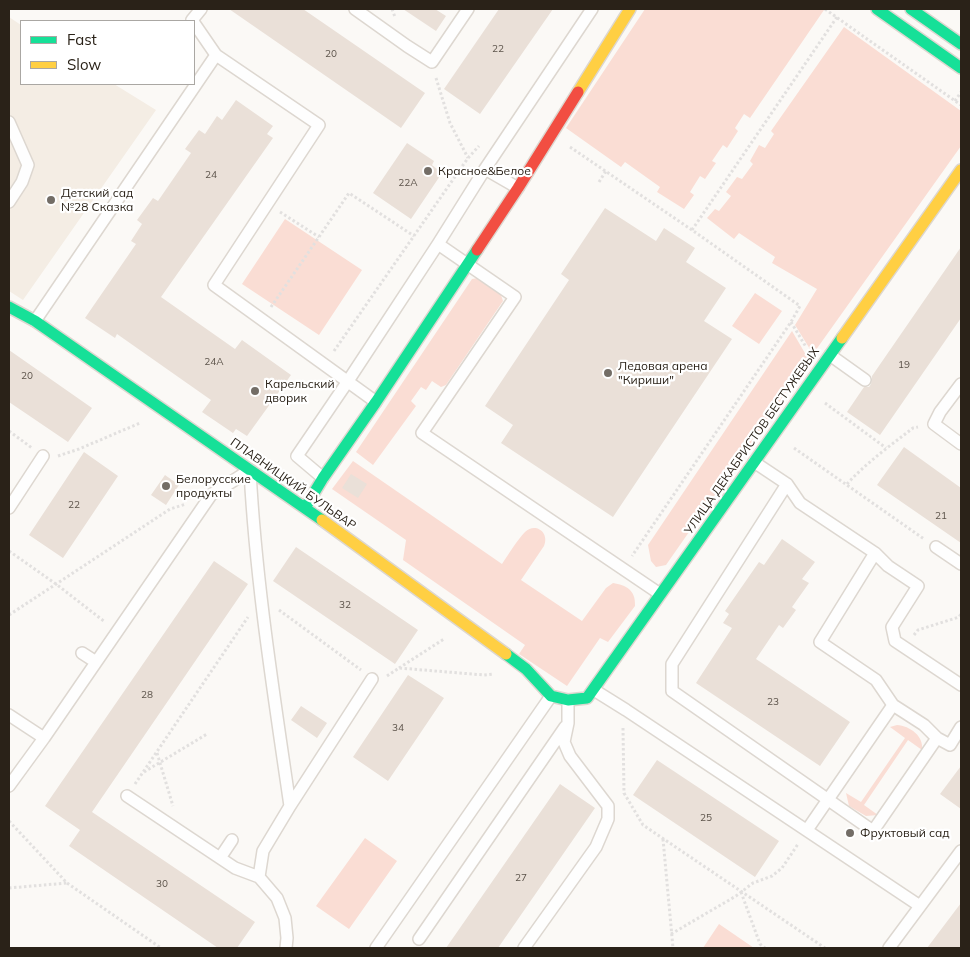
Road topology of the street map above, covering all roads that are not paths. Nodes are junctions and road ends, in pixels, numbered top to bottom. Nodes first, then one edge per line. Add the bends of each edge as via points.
1 (201, 9) edge
2 (355, 9) edge
3 (468, 9) edge
4 (592, 9) edge
5 (616, 9) edge
6 (877, 9) edge
7 (911, 9) edge
8 (628, 12) edge
9 (192, 20) edge
10 (195, 25) edge
11 (961, 44) edge
12 (216, 55) junction
13 (961, 68) edge
14 (9, 122) edge
15 (485, 169) junction
16 (961, 170) edge
17 (518, 188) junction
18 (9, 202) edge
19 (438, 244) junction
20 (468, 265) junction
21 (9, 307) edge
22 (35, 322) junction
23 (830, 355) junction
24 (865, 380) dead end
25 (348, 381) junction
26 (959, 393) edge
27 (376, 402) junction
28 (961, 444) edge
29 (43, 456) road end
30 (754, 462) junction
31 (250, 470) junction
32 (323, 478) junction
33 (787, 484) junction
34 (9, 508) edge
35 (305, 508) junction
36 (936, 547) road end
37 (875, 553) junction
38 (961, 564) edge
39 (660, 594) junction
40 (82, 653) dead end
41 (96, 662) junction
42 (372, 679) road end
43 (961, 685) edge
44 (594, 690) junction
45 (551, 696) junction
46 (568, 700) junction
47 (893, 704) junction
48 (9, 715) edge
49 (568, 723) junction
50 (961, 727) edge
51 (44, 738) junction
52 (937, 738) junction
53 (9, 786) edge
54 (127, 796) road end
55 (828, 799) junction
56 (290, 806) junction
57 (807, 830) junction
58 (232, 840) dead end
59 (961, 851) edge
60 (220, 858) junction
61 (259, 877) junction
62 (920, 906) junction
63 (419, 939) dead end
64 (286, 948) edge
65 (376, 948) edge
66 (524, 948) edge
67 (889, 948) edge

1 - 9 lane
2 - 3 lane via 432,62
4 - 15 lane
5 - 8 lane
6 - 13 street
7 - 11 street
8 - 17 street
10 - 12 lane
12 - 22 lane
12 - 25 lane via 319,124 214,285
14 - 18 lane via 28,165
15 - 17 lane
15 - 19 lane
16 - 23 street, УЛИЦА ДЕКАБРИСТОВ БЕСТУЖЕВЫХ
17 - 20 street
19 - 20 lane
19 - 25 lane
20 - 27 street
20 - 39 lane via 515,297 422,433
21 - 22 street, ПЛАВНИЦКИЙ БУЛЬВАР
22 - 31 street, ПЛАВНИЦКИЙ БУЛЬВАР
23 - 24 lane
23 - 30 street, УЛИЦА ДЕКАБРИСТОВ БЕСТУЖЕВЫХ
25 - 27 lane
25 - 32 lane via 297,456
26 - 28 lane via 940,412 934,424
27 - 32 street
29 - 34 lane
30 - 33 lane
30 - 39 street, УЛИЦА ДЕКАБРИСТОВ БЕСТУЖЕВЫХ
31 - 35 street, ПЛАВНИЦКИЙ БУЛЬВАР
31 - 41 lane via 211,495
31 - 56 lane via 261,597
32 - 35 street
33 - 37 lane via 800,503
33 - 55 lane via 672,664 672,691
35 - 45 street, ПЛАВНИЦКИЙ БУЛЬВАР via 526,669
36 - 38 lane
37 - 43 lane via 918,586 892,627 895,641
37 - 47 lane via 820,642 876,680
39 - 44 street, УЛИЦА ДЕКАБРИСТОВ БЕСТУЖЕВЫХ
40 - 41 lane
41 - 51 lane
42 - 56 lane
44 - 46 street via 587,698
44 - 57 lane
45 - 46 street
45 - 65 lane
46 - 49 lane
47 - 52 lane
47 - 55 lane
48 - 51 lane
49 - 63 lane
49 - 66 lane via 564,742 570,756 608,806 608,819 596,846
50 - 52 lane via 950,745
51 - 53 lane
52 - 55 lane via 874,831
54 - 60 lane
55 - 57 lane
56 - 61 lane via 263,852
57 - 62 lane
58 - 60 lane
59 - 62 lane
60 - 61 lane
61 - 64 lane via 277,898 285,918
62 - 67 lane

